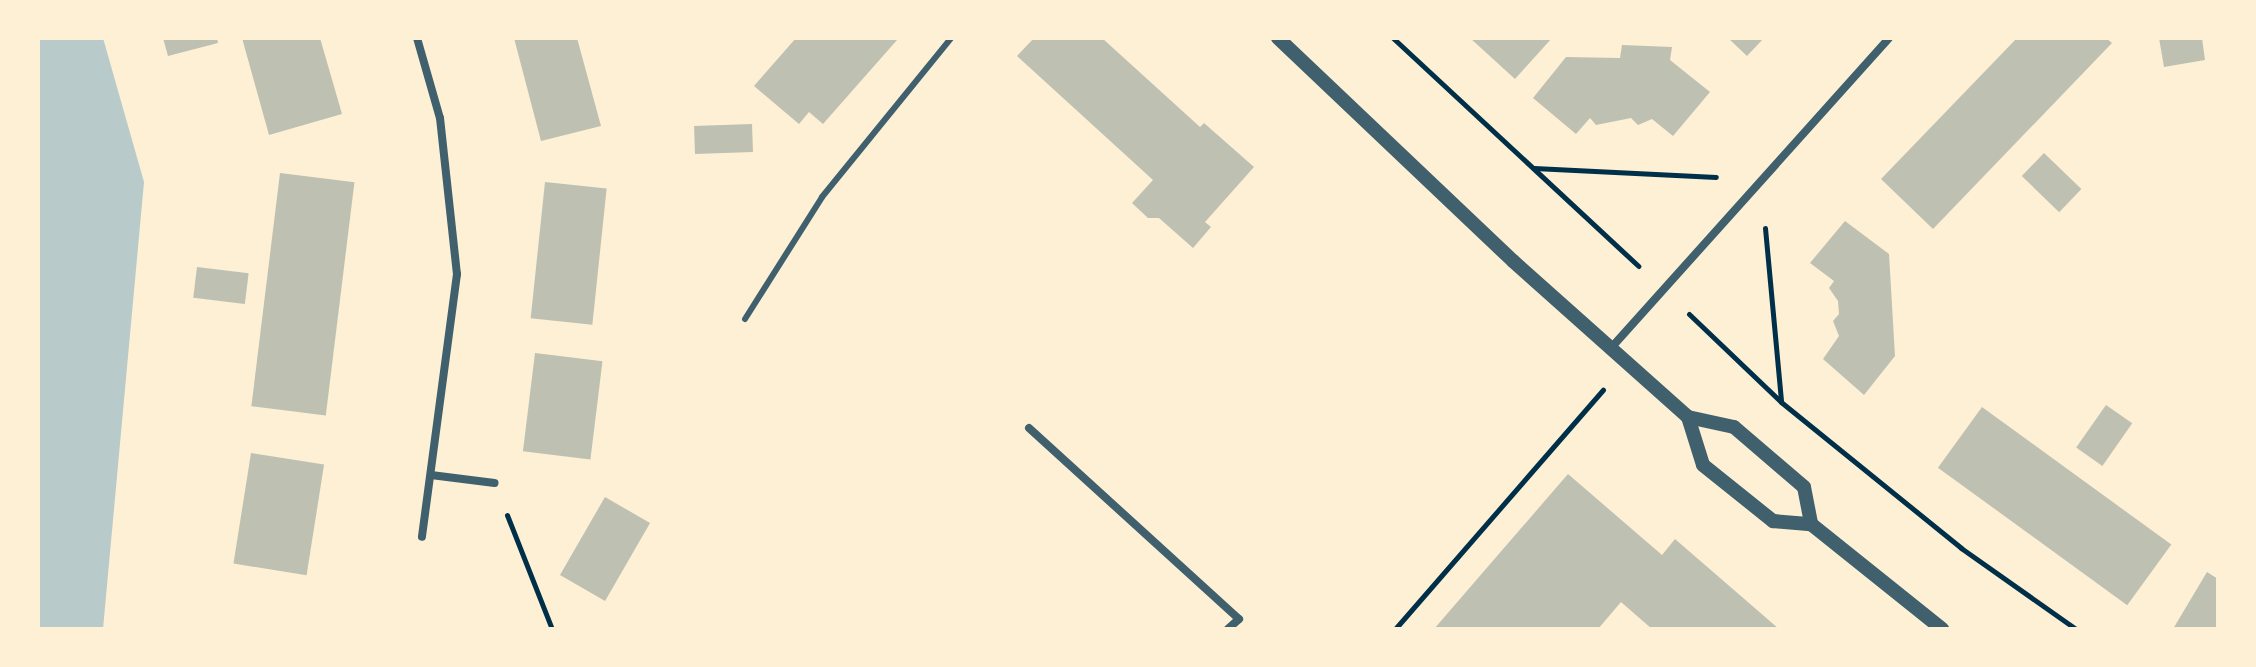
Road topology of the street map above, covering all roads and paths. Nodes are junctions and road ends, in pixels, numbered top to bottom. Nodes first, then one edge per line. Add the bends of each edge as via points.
1 (417, 38) edge
2 (951, 38) edge
3 (1278, 38) edge
4 (1393, 38) edge
5 (1889, 38) edge
6 (1662, 289) junction
7 (745, 319) dead end
8 (1611, 348) junction
9 (1628, 363) junction
10 (1688, 417) junction
11 (1029, 428) dead end
12 (431, 475) junction
13 (495, 483) joint
14 (1811, 524) junction
15 (422, 537) dead end
16 (552, 629) edge
17 (1228, 629) edge
18 (1395, 629) edge
19 (1942, 629) edge
20 (2076, 629) edge

1 - 12 street via 442,131 457,274
2 - 7 lane via 822,197
3 - 8 street
4 - 6 path
5 - 6 street
6 - 8 street
6 - 20 path via 1788,408 1961,548
8 - 9 street
9 - 10 street
9 - 18 path
10 - 14 street via 1734,427 1804,487
10 - 14 street via 1703,465 1773,521
11 - 17 street via 1239,619
12 - 13 street
12 - 15 street
13 - 16 path
14 - 19 street

